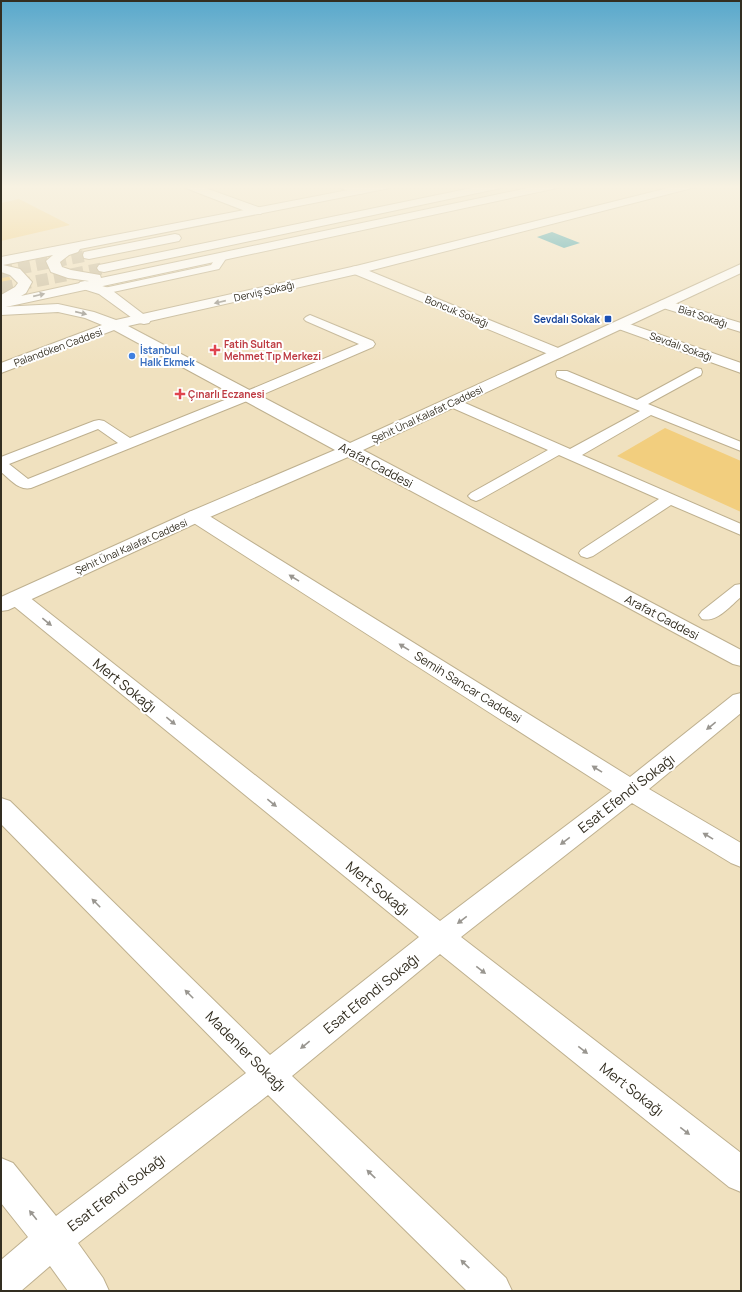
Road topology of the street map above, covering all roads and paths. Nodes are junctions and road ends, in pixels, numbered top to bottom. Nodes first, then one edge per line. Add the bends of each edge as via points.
1 (107, 245) edge
2 (112, 245) edge
3 (213, 245) edge
4 (276, 245) edge
5 (454, 245) edge
6 (86, 250) junction
7 (222, 257) junction
8 (1, 261) edge
9 (1, 268) edge
10 (104, 268) tunnel mouth
11 (741, 268) edge
12 (357, 270) junction
13 (120, 278) junction
14 (85, 285) junction
15 (104, 291) junction
16 (1, 300) edge
17 (1, 304) edge
18 (665, 304) junction
19 (1, 311) edge
20 (144, 320) junction
21 (310, 320) dead end
22 (116, 325) junction
23 (621, 325) junction
24 (741, 328) edge
25 (558, 353) junction
26 (1, 368) edge
27 (741, 368) edge
28 (696, 372) dead end
29 (562, 374) dead end
30 (247, 396) junction
31 (451, 402) junction
32 (637, 405) junction
33 (651, 410) junction
34 (128, 444) junction
35 (741, 447) edge
36 (349, 450) junction
37 (565, 452) junction
38 (1, 463) edge
39 (476, 496) dead end
40 (670, 499) junction
41 (196, 516) junction
42 (741, 530) edge
43 (587, 553) dead end
44 (741, 590) edge
45 (9, 601) edge
46 (708, 615) dead end
47 (741, 659) edge
48 (741, 702) edge
49 (631, 790) junction
50 (1, 808) edge
51 (741, 856) edge
52 (440, 937) junction
53 (269, 1074) junction
54 (741, 1175) edge
55 (1, 1176) edge
56 (53, 1240) junction
57 (1, 1284) edge
58 (90, 1291) edge
59 (493, 1291) edge

1 - 6 main road
2 - 6 main road
3 - 10 main road
4 - 7 main road
5 - 12 main road, Derviş Sokağı
6 - 8 main road
6 - 13 main road via 64,252 53,261 56,269 87,277
7 - 13 main road
7 - 15 lane via 215,267
9 - 16 main road via 15,272 25,282 21,290
11 - 18 main road, Şehit Ünal Kalafat Caddesi
12 -> 20 main road, Derviş Sokağı
12 - 25 main road, Boncuk Sokağı
13 - 14 main road
14 - 15 main road
17 -> 14 main road
15 - 20 main road
18 - 23 main road, Şehit Ünal Kalafat Caddesi
18 - 24 main road, Biat Sokağı
19 -> 22 main road, Arafat Caddesi via 58,308 89,314
20 - 22 main road, Derviş Sokağı
21 - 30 lane via 369,344
22 - 26 main road, Palandöken Caddesi
22 - 30 main road, Arafat Caddesi
23 - 25 main road, Şehit Ünal Kalafat Caddesi
23 - 27 main road, Sevdalı Sokağı
25 - 31 main road, Şehit Ünal Kalafat Caddesi
28 - 32 lane
29 - 32 lane
30 - 34 lane
30 - 36 main road, Arafat Caddesi
31 - 36 main road, Şehit Ünal Kalafat Caddesi
31 - 37 lane
32 - 33 lane
33 - 35 lane
33 - 37 lane
34 - 38 lane via 99,424
34 - 38 lane via 26,485
36 - 41 main road, Şehit Ünal Kalafat Caddesi
36 - 47 main road, Arafat Caddesi
37 - 39 lane
37 - 40 lane
40 - 42 lane
40 - 43 lane
41 - 45 main road, Şehit Ünal Kalafat Caddesi
49 -> 41 main road, Semih Sancar Caddesi
44 - 46 lane
45 -> 52 main road, Mert Sokağı
48 -> 49 main road, Esat Efendi Sokağı
51 -> 49 main road, Semih Sancar Caddesi
49 -> 52 main road, Esat Efendi Sokağı
53 -> 50 main road, Madenler Sokağı
52 -> 53 main road, Esat Efendi Sokağı
52 -> 54 main road, Mert Sokağı
53 - 56 main road, Esat Efendi Sokağı
59 -> 53 main road, Madenler Sokağı
56 -> 55 main road
56 - 57 main road, Esat Efendi Sokağı
56 - 58 main road

